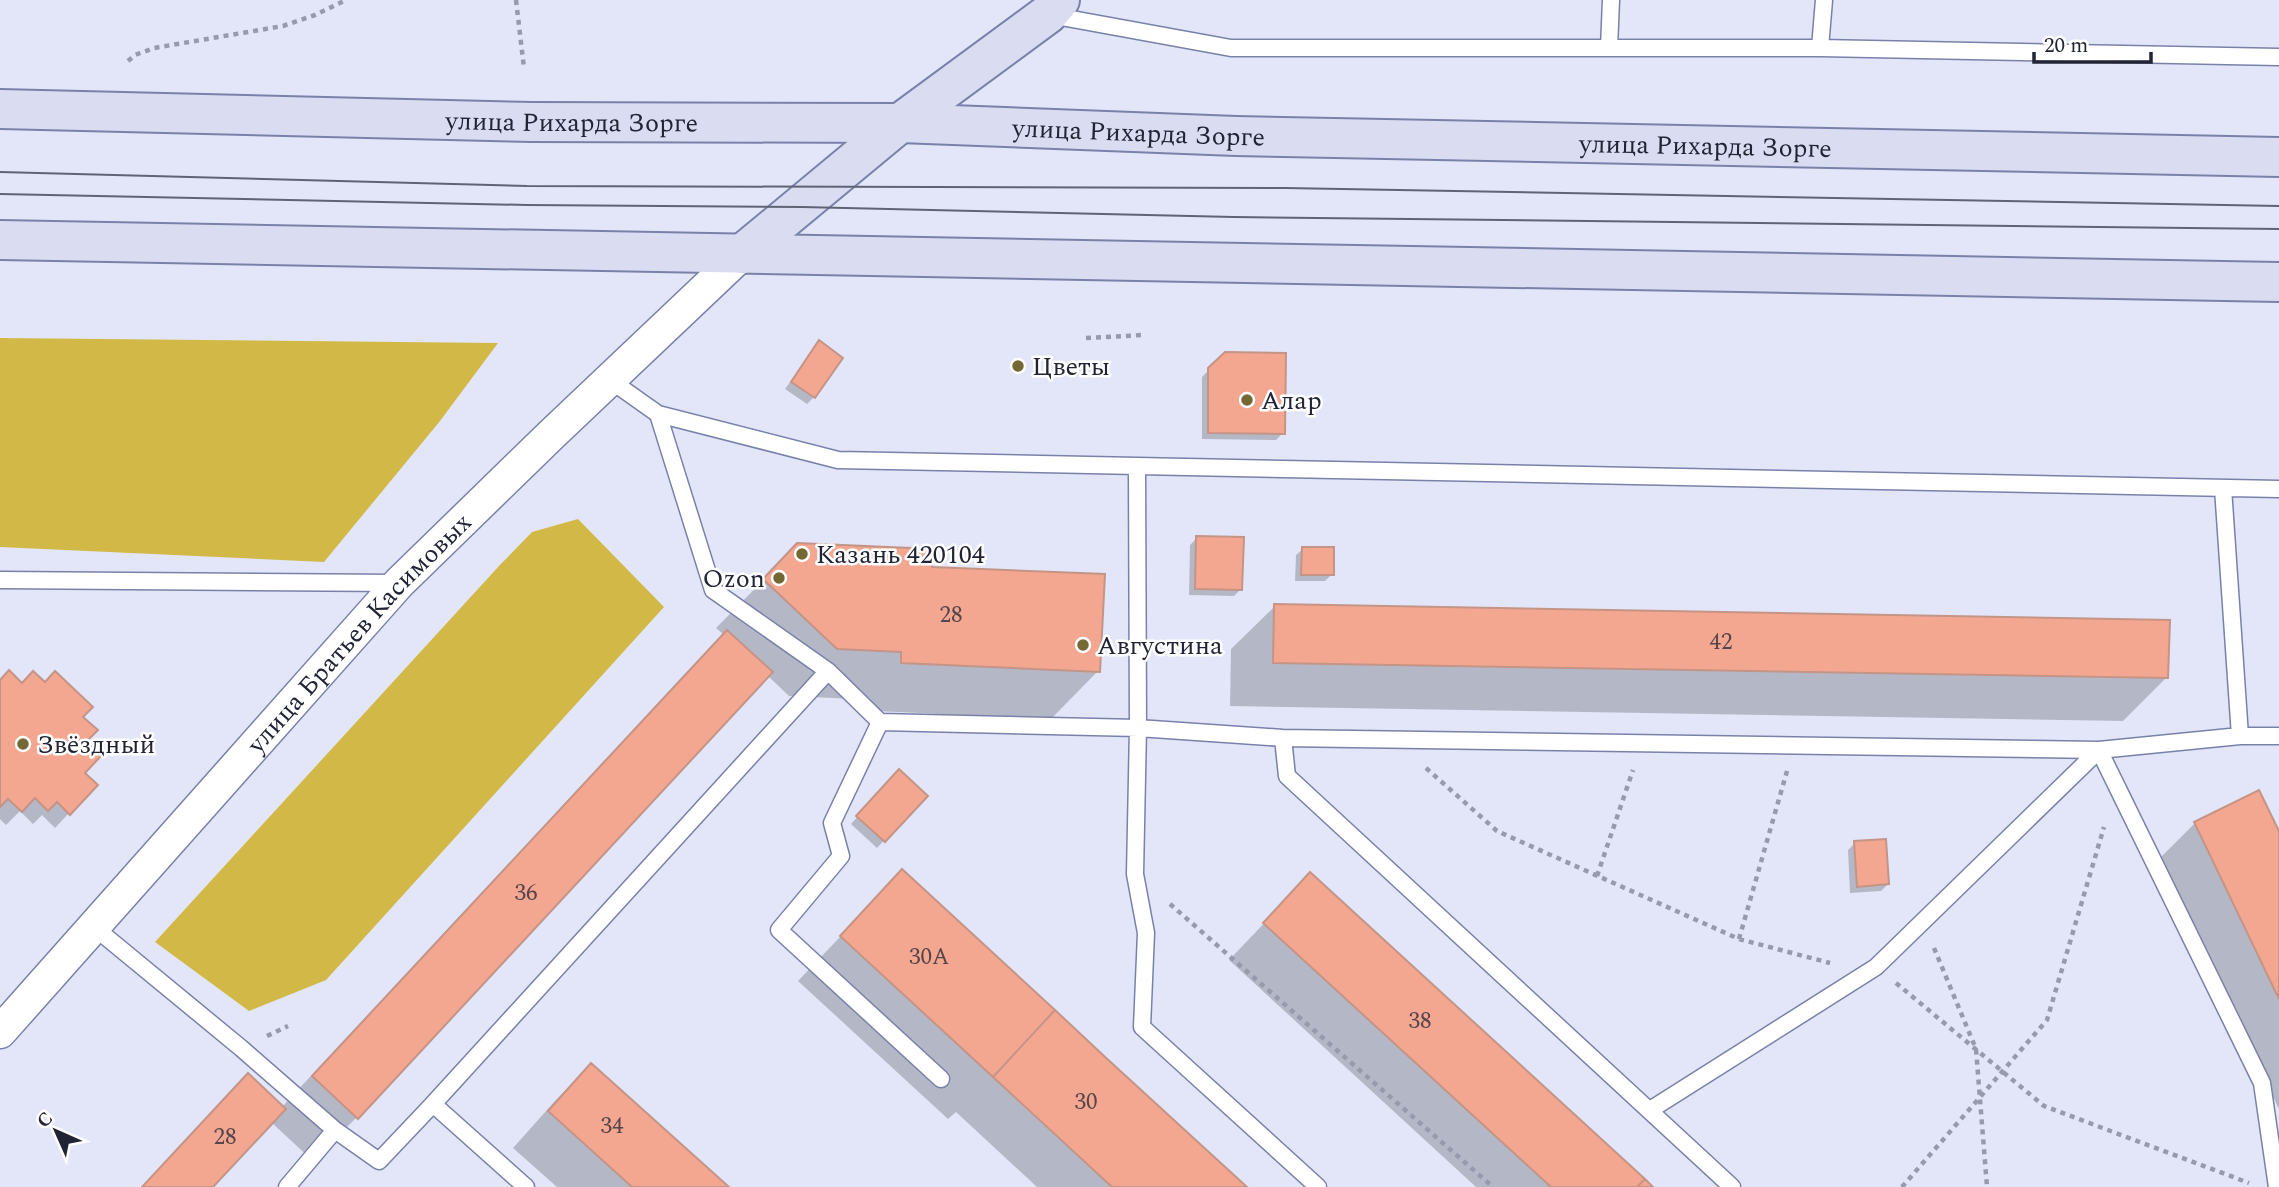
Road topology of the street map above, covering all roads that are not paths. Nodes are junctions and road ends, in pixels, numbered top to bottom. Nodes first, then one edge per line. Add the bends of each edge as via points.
1 (1611, 0) edge
2 (1824, 0) edge
3 (1054, 7) edge
4 (1609, 48) junction
5 (1820, 48) junction
6 (2279, 57) edge
7 (0, 108) edge
8 (900, 123) junction
9 (2279, 157) edge
10 (0, 240) edge
11 (742, 254) junction
12 (2279, 282) edge
13 (610, 380) junction
14 (658, 414) junction
15 (1137, 467) junction
16 (2222, 488) junction
17 (2279, 489) edge
18 (0, 580) edge
19 (399, 583) junction
20 (828, 671) junction
21 (880, 722) junction
22 (1138, 728) junction
23 (2240, 736) junction
24 (2279, 736) edge
25 (1283, 738) junction
26 (2099, 750) junction
27 (94, 927) junction
28 (0, 1032) edge
29 (941, 1079) dead end
30 (433, 1104) junction
31 (1650, 1110) junction
32 (335, 1130) junction
33 (287, 1187) edge
34 (526, 1187) edge
35 (1318, 1187) edge
36 (1732, 1187) edge
37 (2277, 1187) edge

1 - 4 lane
2 - 5 lane
3 - 4 lane via 1231,48
3 - 8 main road
4 - 5 lane
5 - 6 lane
7 - 8 main road, улица Рихарда Зорге via 532,122
8 - 9 main road, улица Рихарда Зорге via 1248,136
8 - 11 main road
10 - 11 main road
11 - 12 main road
11 - 13 street, улица Братьев Касимовых
13 - 14 lane
13 - 19 street, улица Братьев Касимовых
14 - 15 lane via 838,460
14 - 20 lane via 713,590
15 - 16 lane
15 - 22 lane
16 - 17 lane
16 - 23 lane
18 - 19 lane
19 - 27 street, улица Братьев Касимовых
20 - 21 lane
20 - 30 lane
21 - 22 lane
21 - 29 lane via 832,823 841,856 779,930
22 - 25 lane
22 - 35 lane via 1135,874 1146,933 1142,1027
23 - 24 lane
23 - 26 lane
25 - 26 lane
25 - 31 lane via 1287,776
26 - 31 lane via 1872,970
26 - 37 lane via 2262,1083
27 - 28 street, улица Братьев Касимовых
27 - 32 lane
30 - 32 lane via 379,1161
30 - 34 lane
31 - 36 lane
32 - 33 lane

